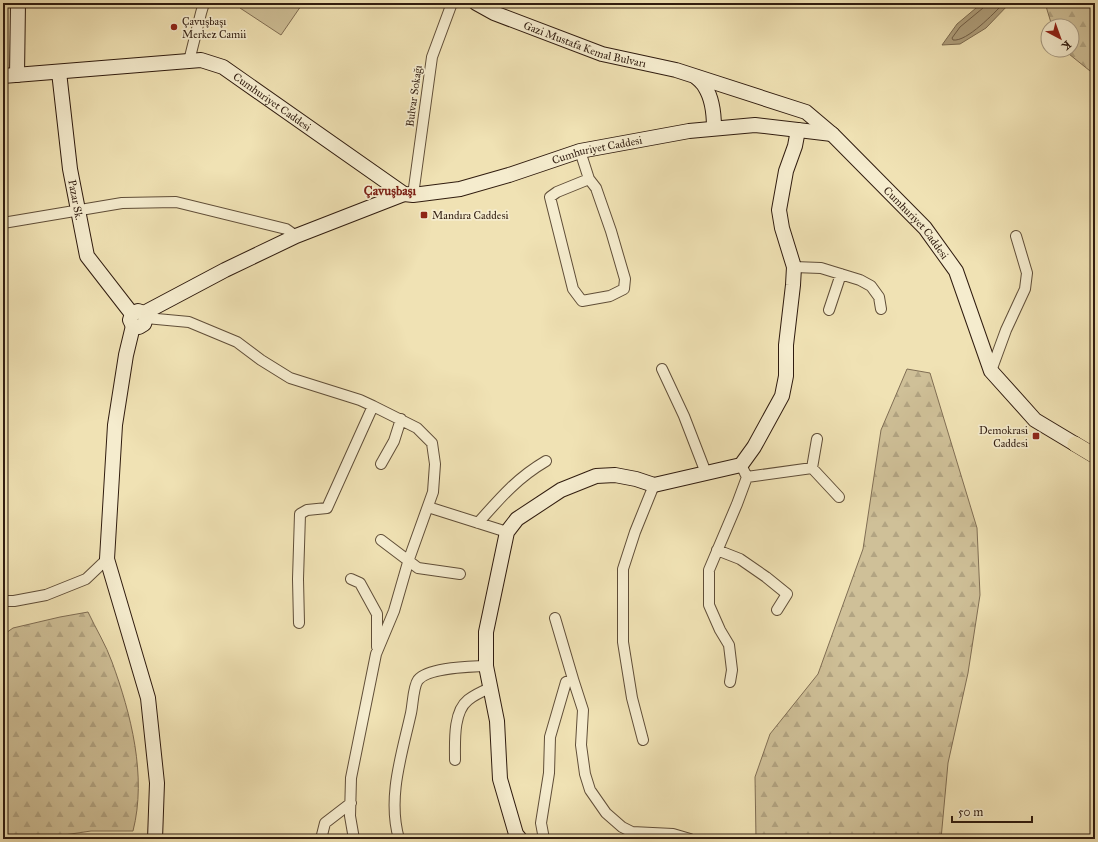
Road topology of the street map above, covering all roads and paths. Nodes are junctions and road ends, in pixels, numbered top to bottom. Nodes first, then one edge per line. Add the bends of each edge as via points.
1 (18, 3) edge
2 (204, 3) edge
3 (452, 3) edge
4 (476, 3) edge
5 (189, 61) junction
6 (59, 72) junction
7 (10, 75) edge
8 (696, 77) junction
9 (714, 128) junction
10 (798, 130) junction
11 (832, 134) junction
12 (580, 151) junction
13 (589, 179) junction
14 (408, 194) junction
15 (78, 211) junction
16 (3, 223) edge
17 (296, 236) junction
18 (1016, 236) dead end
19 (794, 267) junction
20 (842, 274) junction
21 (881, 309) dead end
22 (829, 310) dead end
23 (139, 318) junction
24 (662, 369) dead end
25 (991, 371) junction
26 (373, 406) junction
27 (401, 419) junction
28 (817, 439) dead end
29 (1076, 444) junction
30 (1095, 445) edge
31 (1095, 456) edge
32 (546, 461) dead end
33 (381, 464) dead end
34 (812, 468) junction
35 (744, 471) junction
36 (706, 473) junction
37 (654, 485) junction
38 (839, 497) dead end
39 (428, 507) junction
40 (478, 523) junction
41 (507, 532) junction
42 (381, 540) dead end
43 (717, 550) junction
44 (107, 560) junction
45 (408, 562) junction
46 (460, 574) dead end
47 (351, 579) dead end
48 (3, 601) edge
49 (777, 610) dead end
50 (555, 618) dead end
51 (299, 624) dead end
52 (376, 654) junction
53 (486, 666) junction
54 (573, 679) junction
55 (730, 682) dead end
56 (490, 688) junction
57 (643, 740) dead end
58 (455, 760) dead end
59 (351, 803) junction
60 (155, 839) edge
61 (321, 839) edge
62 (354, 839) edge
63 (399, 839) edge
64 (520, 839) edge
65 (544, 839) edge
66 (690, 839) edge

1 - 7 street
2 - 5 street
3 - 14 street, Bulvar Sokağı via 432,57
4 - 8 street, Gazi Mustafa Kemal Bulvarı via 494,13 602,54 676,70
5 - 6 street, Cumhuriyet Caddesi
5 - 14 street, Cumhuriyet Caddesi via 201,60 223,66
6 - 7 street, Cumhuriyet Caddesi
6 - 15 street, Pazar Sk. via 70,169
8 - 9 street via 705,87 710,101
8 - 11 street, Gazi Mustafa Kemal Bulvarı via 806,112
9 - 10 street, Cumhuriyet Caddesi via 755,125
9 - 12 street, Cumhuriyet Caddesi
10 - 11 street, Cumhuriyet Caddesi
10 - 19 street via 779,210
11 - 25 street, Cumhuriyet Caddesi via 925,228 956,271
12 - 13 street
12 - 14 street, Cumhuriyet Caddesi via 481,183
13 - 13 street via 596,188 625,279 624,289 610,296 582,302 573,289 550,197
14 - 17 street
15 - 16 street
15 - 17 street via 122,203 176,202 286,229
15 - 23 street, Pazar Sk. via 87,256
17 - 23 street via 225,270
18 - 25 street via 1026,273 1025,289
19 - 20 street via 821,268
19 - 35 street via 786,345 786,376 782,396
20 - 21 street via 871,286 879,297
20 - 22 street
23 - 26 street via 189,322 237,342 290,378
23 - 44 street via 126,355 115,425
24 - 36 street
25 - 29 street, Cumhuriyet Caddesi via 1035,420
26 - 27 street
26 - 51 street via 327,508 307,510 300,514
27 - 33 street via 394,441
27 - 39 street via 417,428 432,443 435,464 433,492
28 - 34 street
29 - 30 main road
29 - 31 main road
32 - 40 street via 528,471 506,491
34 - 35 street
34 - 38 street
35 - 36 street
35 - 43 street via 737,504
36 - 37 street
37 - 41 street via 616,475 596,476 561,490 516,519
37 - 57 street via 623,569 624,642 632,698
39 - 40 street
39 - 45 street
40 - 41 street
41 - 53 street via 486,632
42 - 45 street
43 - 49 street via 740,559 787,594
43 - 55 street via 709,570 709,605 729,645 732,670
44 - 48 street via 86,579 46,595
44 - 60 street via 148,698 157,783
45 - 46 street via 418,568
45 - 52 street via 394,612
47 - 52 street via 360,583 377,614
50 - 54 street
52 - 59 street via 351,778
53 - 56 street
53 - 63 street via 458,667 429,673 418,680 398,765 394,800
54 - 65 street via 566,682 550,737 550,773 541,823
54 - 66 street via 583,710 580,745 585,774 590,790 606,814 632,832 673,834
56 - 58 street via 468,700 458,714 454,740
56 - 64 street via 497,721 500,779 516,834
59 - 61 street via 325,823
59 - 62 street via 350,816

